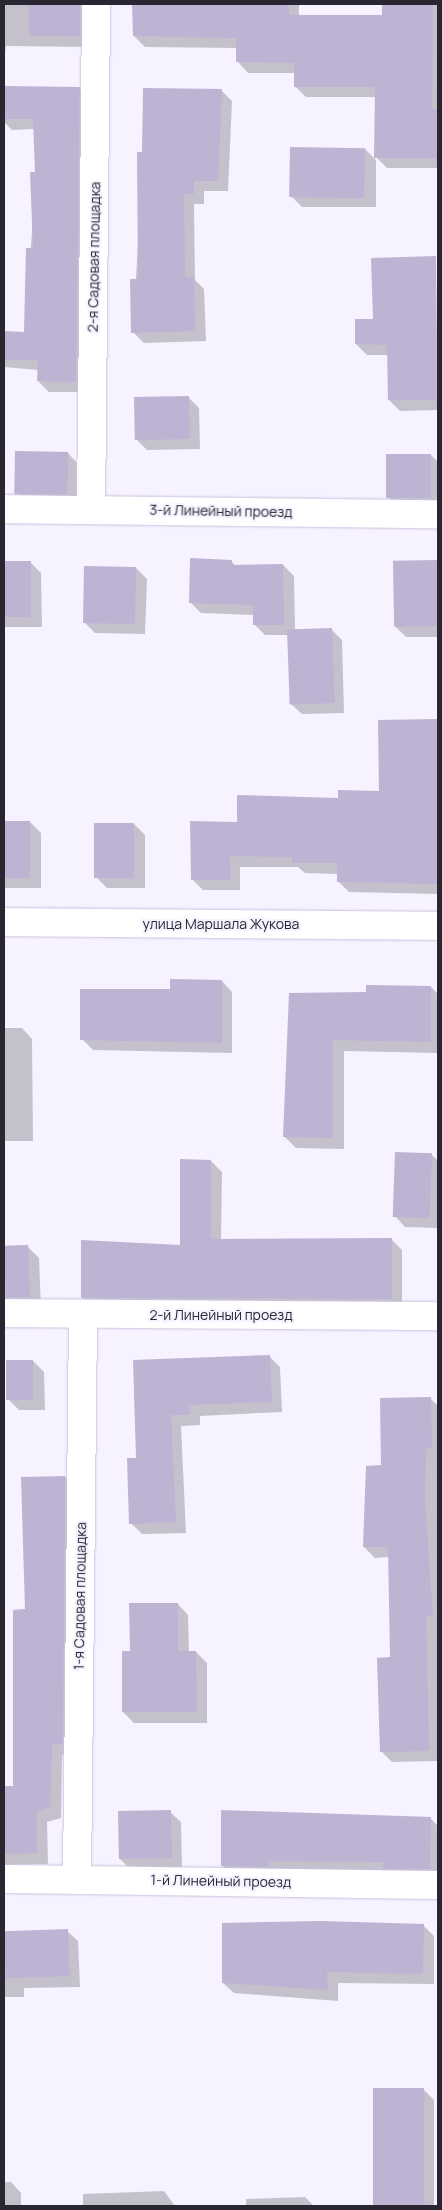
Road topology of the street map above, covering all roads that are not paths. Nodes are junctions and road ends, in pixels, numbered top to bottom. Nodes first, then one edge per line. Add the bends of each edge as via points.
1 (96, 4) edge
2 (4, 509) edge
3 (91, 510) junction
4 (438, 514) edge
5 (4, 922) edge
6 (438, 926) edge
7 (4, 1313) edge
8 (83, 1314) junction
9 (438, 1316) edge
10 (4, 1879) edge
11 (77, 1879) junction
12 (438, 1885) edge

1 - 3 street, 2-я Cадовая площадка
2 - 3 street, 3-й Линейный проезд
3 - 4 street, 3-й Линейный проезд
5 - 6 street, улица Маршала Жукова
7 - 8 street, 2-й Линейный проезд
8 - 9 street, 2-й Линейный проезд
8 - 11 street, 1-я Садовая площадка
10 - 11 street, 1-й Линейный проезд
11 - 12 street, 1-й Линейный проезд

